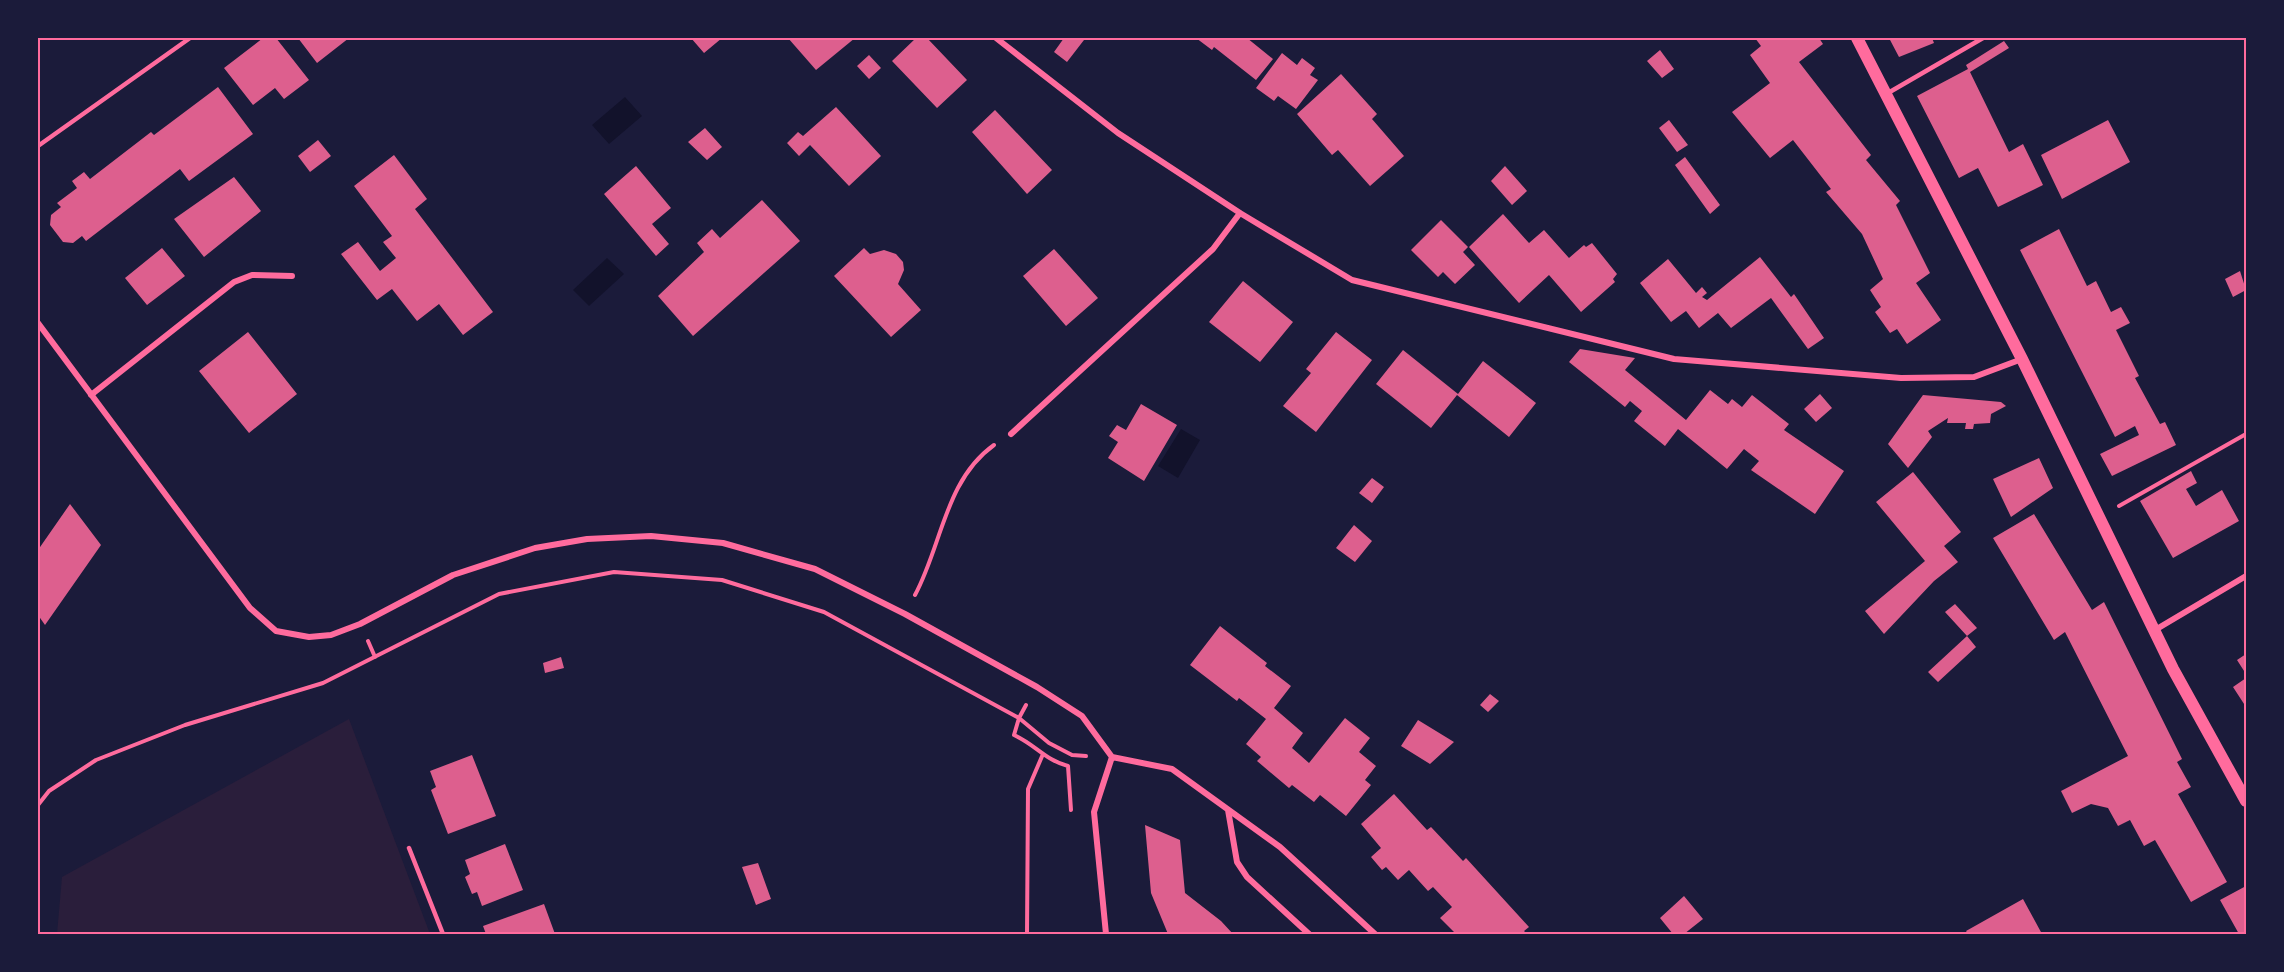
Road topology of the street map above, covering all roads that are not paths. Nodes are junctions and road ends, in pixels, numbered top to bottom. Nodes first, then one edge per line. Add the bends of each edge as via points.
1 (190, 38) edge
2 (996, 38) edge
3 (1857, 38) edge
4 (1983, 38) edge
5 (1886, 94) junction
6 (38, 146) edge
7 (1240, 213) junction
8 (292, 276) dead end
9 (38, 323) edge
10 (2022, 359) junction
11 (91, 394) junction
12 (1011, 434) road end
13 (2247, 576) edge
14 (2155, 630) junction
15 (1112, 758) junction
16 (2247, 801) edge
17 (1228, 810) junction
18 (409, 848) dead end
19 (443, 934) edge
20 (1106, 934) edge
21 (1309, 934) edge
22 (1375, 934) edge

1 - 6 lane
2 - 7 street via 1118,133
3 - 5 main road
4 - 5 lane
5 - 10 main road
7 - 10 street via 1352,280 1674,359 1901,378 1974,377
7 - 12 street via 1213,249
8 - 11 street via 252,275 234,282
9 - 11 street
10 - 14 main road
11 - 15 street via 250,608 276,631 309,638 347,630 453,575 535,548 587,539 651,536 723,543 814,569 905,614 1082,716
13 - 14 street
14 - 16 main road
15 - 17 street via 1172,769
15 - 20 street via 1094,812
17 - 21 street via 1237,862 1247,877
17 - 22 street via 1280,847
18 - 19 lane

